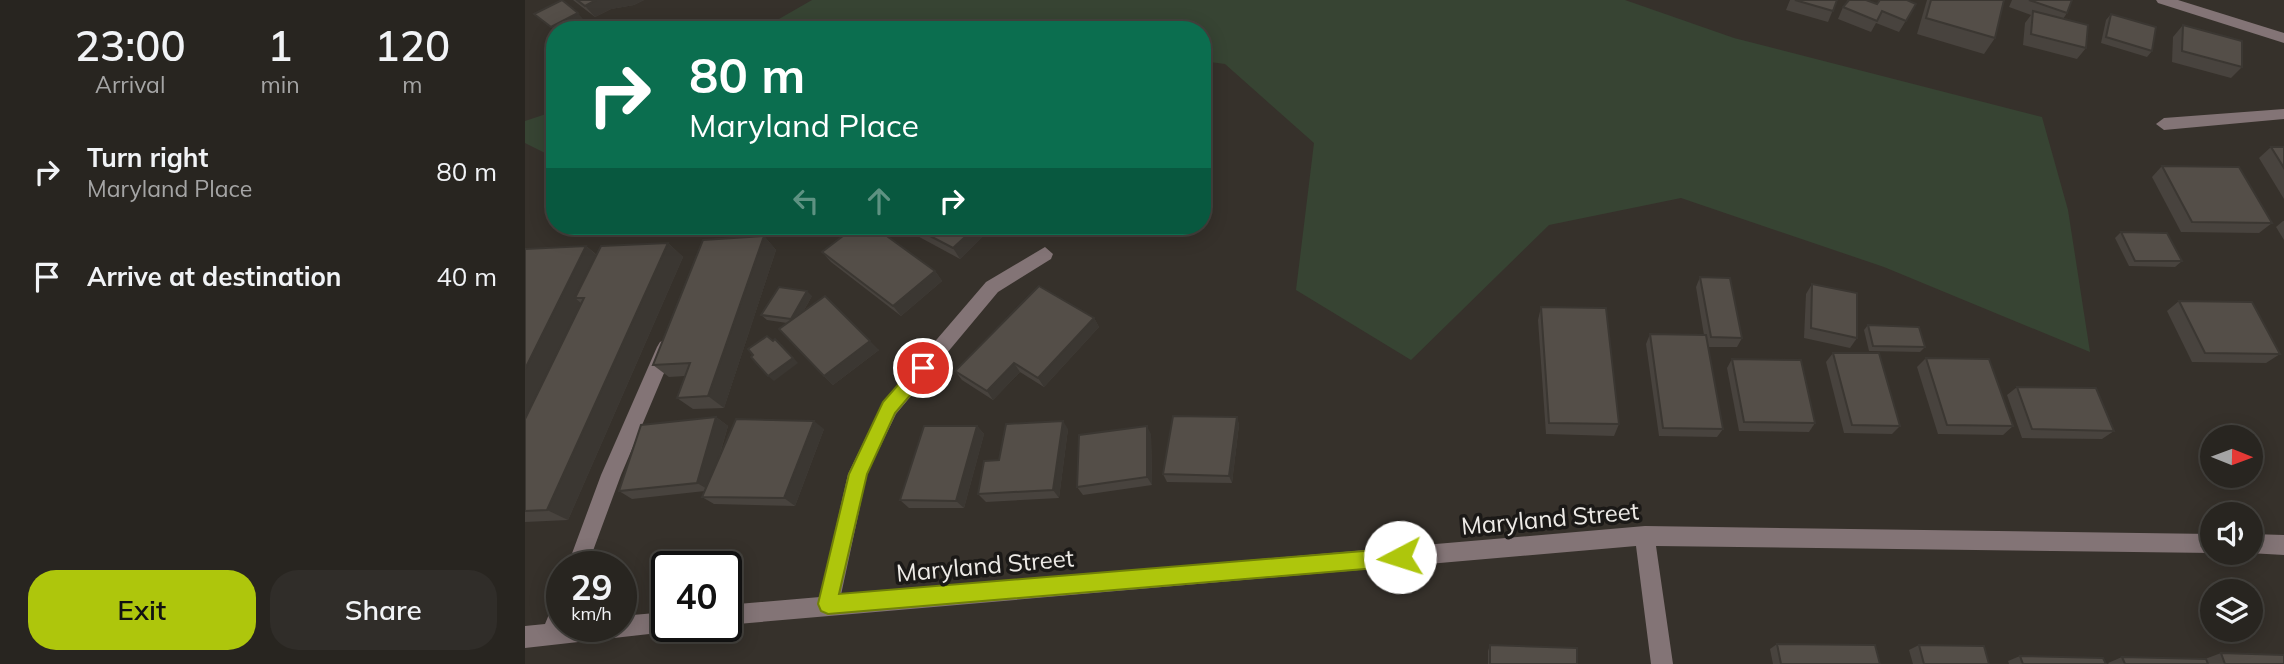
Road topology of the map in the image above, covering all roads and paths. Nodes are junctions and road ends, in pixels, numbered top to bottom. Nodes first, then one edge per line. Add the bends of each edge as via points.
1 (2163, 0) edge
2 (2284, 38) edge
3 (2284, 114) edge
4 (2164, 124) dead end
5 (1045, 254) dead end
6 (671, 335) edge
7 (1645, 536) junction
8 (2200, 544) edge
9 (2263, 544) edge
10 (2284, 545) edge
11 (583, 551) edge
12 (828, 604) junction
13 (742, 613) edge
14 (546, 635) edge
15 (525, 637) edge
16 (1663, 664) edge

1 - 2 street
3 - 4 street
5 - 12 street via 992,287 889,408 858,474
6 - 11 street
7 - 8 street, Maryland Street
7 - 12 street, Maryland Street
7 - 16 street
9 - 10 street
12 - 13 street, Maryland Street
14 - 15 street

